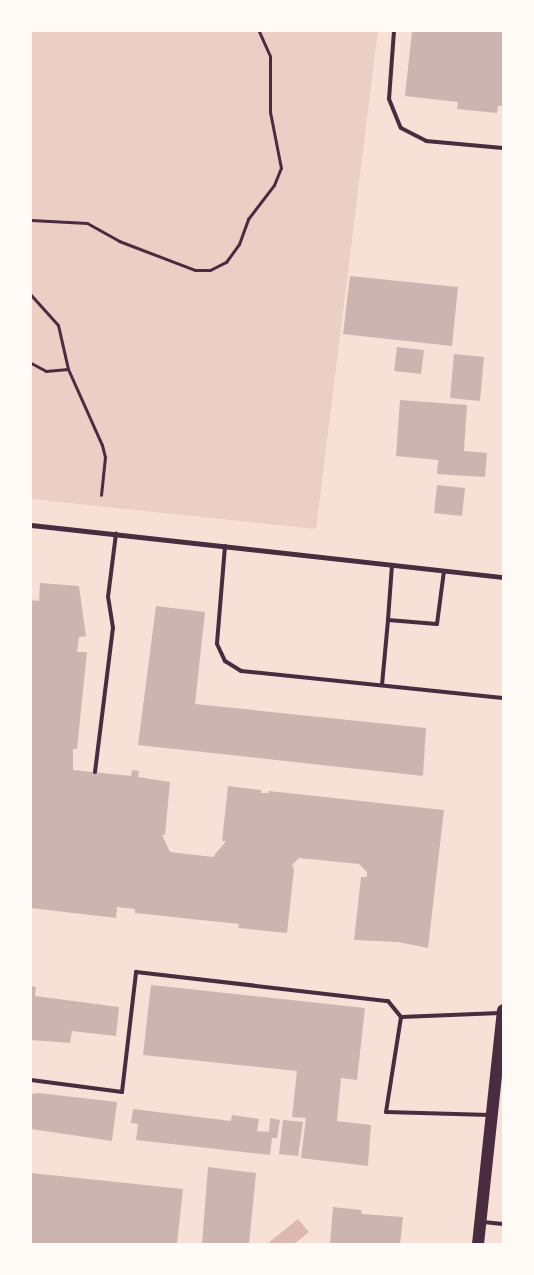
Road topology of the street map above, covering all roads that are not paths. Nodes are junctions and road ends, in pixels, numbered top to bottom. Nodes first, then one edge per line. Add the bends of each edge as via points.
1 (394, 31) edge
2 (503, 148) edge
3 (31, 525) edge
4 (116, 534) junction
5 (225, 546) junction
6 (392, 565) junction
7 (444, 571) junction
8 (503, 577) edge
9 (388, 620) junction
10 (382, 685) junction
11 (503, 698) edge
12 (94, 772) dead end
13 (503, 1012) edge
14 (401, 1017) junction
15 (31, 1080) edge
16 (492, 1115) junction
17 (481, 1222) junction
18 (503, 1224) edge
19 (478, 1244) edge

1 - 2 lane via 389,99 401,128 426,141
3 - 4 street
4 - 5 street
4 - 12 lane via 108,597 113,628
5 - 6 street
5 - 10 lane via 217,644 225,661 241,671
6 - 7 street
6 - 9 lane
7 - 8 street
7 - 9 lane via 437,624
9 - 10 lane
10 - 11 lane
13 - 14 lane
13 - 16 main road
14 - 15 lane via 388,1001 136,972 122,1092
14 - 16 lane via 386,1112
16 - 17 main road
17 - 18 lane
17 - 19 main road

